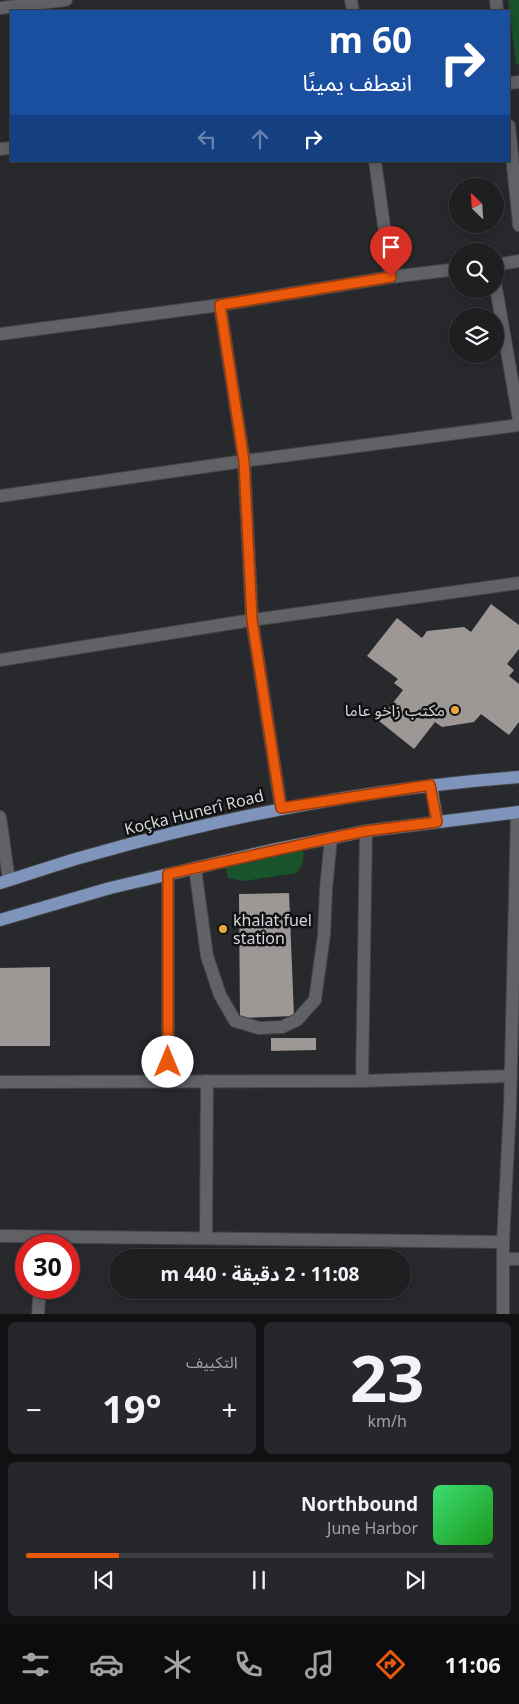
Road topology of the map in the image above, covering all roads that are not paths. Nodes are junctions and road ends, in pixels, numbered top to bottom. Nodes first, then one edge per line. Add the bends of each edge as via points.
1 (66, 0) edge
2 (42, 2) edge
3 (0, 8) edge
4 (510, 136) edge
5 (375, 162) edge
6 (519, 225) edge
7 (519, 261) edge
8 (504, 263) edge
9 (449, 270) edge
10 (391, 277) junction
11 (498, 298) edge
12 (220, 305) junction
13 (0, 334) edge
14 (519, 420) edge
15 (519, 425) edge
16 (244, 461) junction
17 (0, 496) edge
18 (519, 583) edge
19 (252, 620) junction
20 (0, 660) edge
21 (519, 777) edge
22 (430, 785) junction
23 (281, 808) junction
24 (518, 812) edge
25 (0, 817) edge
26 (437, 822) junction
27 (366, 831) junction
28 (331, 838) junction
29 (195, 868) junction
30 (168, 874) junction
31 (5, 882) edge
32 (0, 920) edge
33 (511, 1076) junction
34 (168, 1081) junction
35 (207, 1081) junction
36 (362, 1081) junction
37 (0, 1082) edge
38 (515, 1107) edge
39 (0, 1236) edge
40 (15, 1237) edge
41 (206, 1238) junction
42 (80, 1240) edge
43 (504, 1242) junction
44 (504, 1259) junction
45 (519, 1260) edge
46 (39, 1299) edge
47 (38, 1314) edge
48 (503, 1314) edge

1 - 2 street
2 - 3 street
4 - 6 street
5 - 10 street
7 - 8 street
9 - 10 street
10 - 12 street
11 - 14 street
12 - 13 street
12 - 16 street
15 - 16 street
16 - 17 street
16 - 19 street
18 - 19 street
19 - 20 street
19 - 23 street
21 - 22 main road, Koçka Hunerî Road
22 - 23 main road, Koçka Hunerî Road
22 - 26 main road
23 - 31 main road, Koçka Hunerî Road via 100,852
24 - 26 main road
24 - 33 street
25 - 31 street
26 - 27 main road
27 - 28 main road
27 - 36 street
28 - 29 main road
28 - 29 street via 324,935 315,1000 298,1020 282,1027 259,1028 235,1021 220,994 207,956
29 - 30 main road
30 - 32 main road
30 - 34 street
33 - 36 street
33 - 38 street
34 - 35 street
34 - 37 street
35 - 36 street
35 - 41 street
38 - 43 street
39 - 40 street
41 - 42 street
41 - 43 street
43 - 44 street
44 - 45 street
44 - 48 street
46 - 47 street

